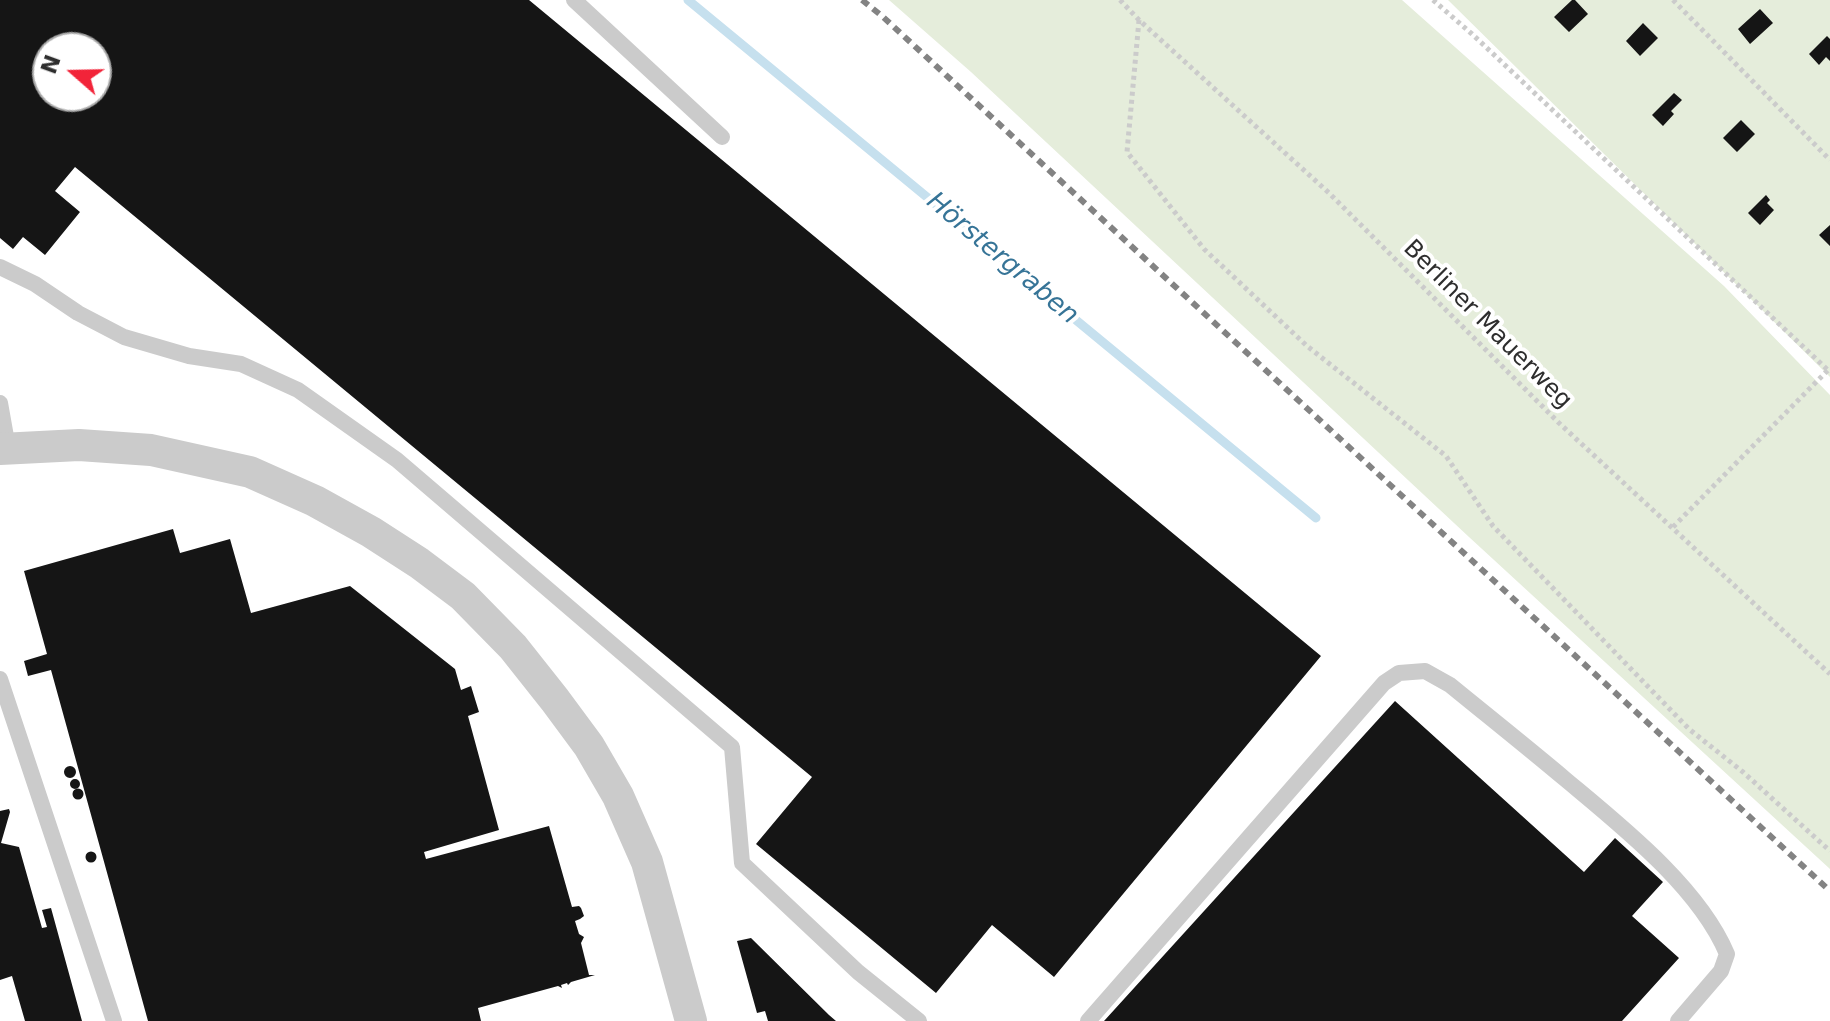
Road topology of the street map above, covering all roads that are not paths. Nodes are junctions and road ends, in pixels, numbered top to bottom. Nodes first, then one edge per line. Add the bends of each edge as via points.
1 (574, 0) edge
2 (722, 137) dead end
3 (0, 267) edge
4 (0, 403) edge
5 (4, 448) edge
6 (0, 679) edge
7 (114, 1021) edge
8 (691, 1021) edge
9 (919, 1021) edge
10 (1088, 1021) edge
11 (1678, 1021) edge

1 - 2 lane
3 - 9 lane via 124,337 241,364 298,390 397,460 732,747 742,863 858,972
4 - 5 lane
5 - 8 street via 79,445 151,450 250,472 371,532 463,596 555,700 618,796 647,862
6 - 7 lane
10 - 11 lane via 1384,683 1399,673 1425,671 1450,685 1611,817 1672,874 1718,934 1727,954 1721,971

